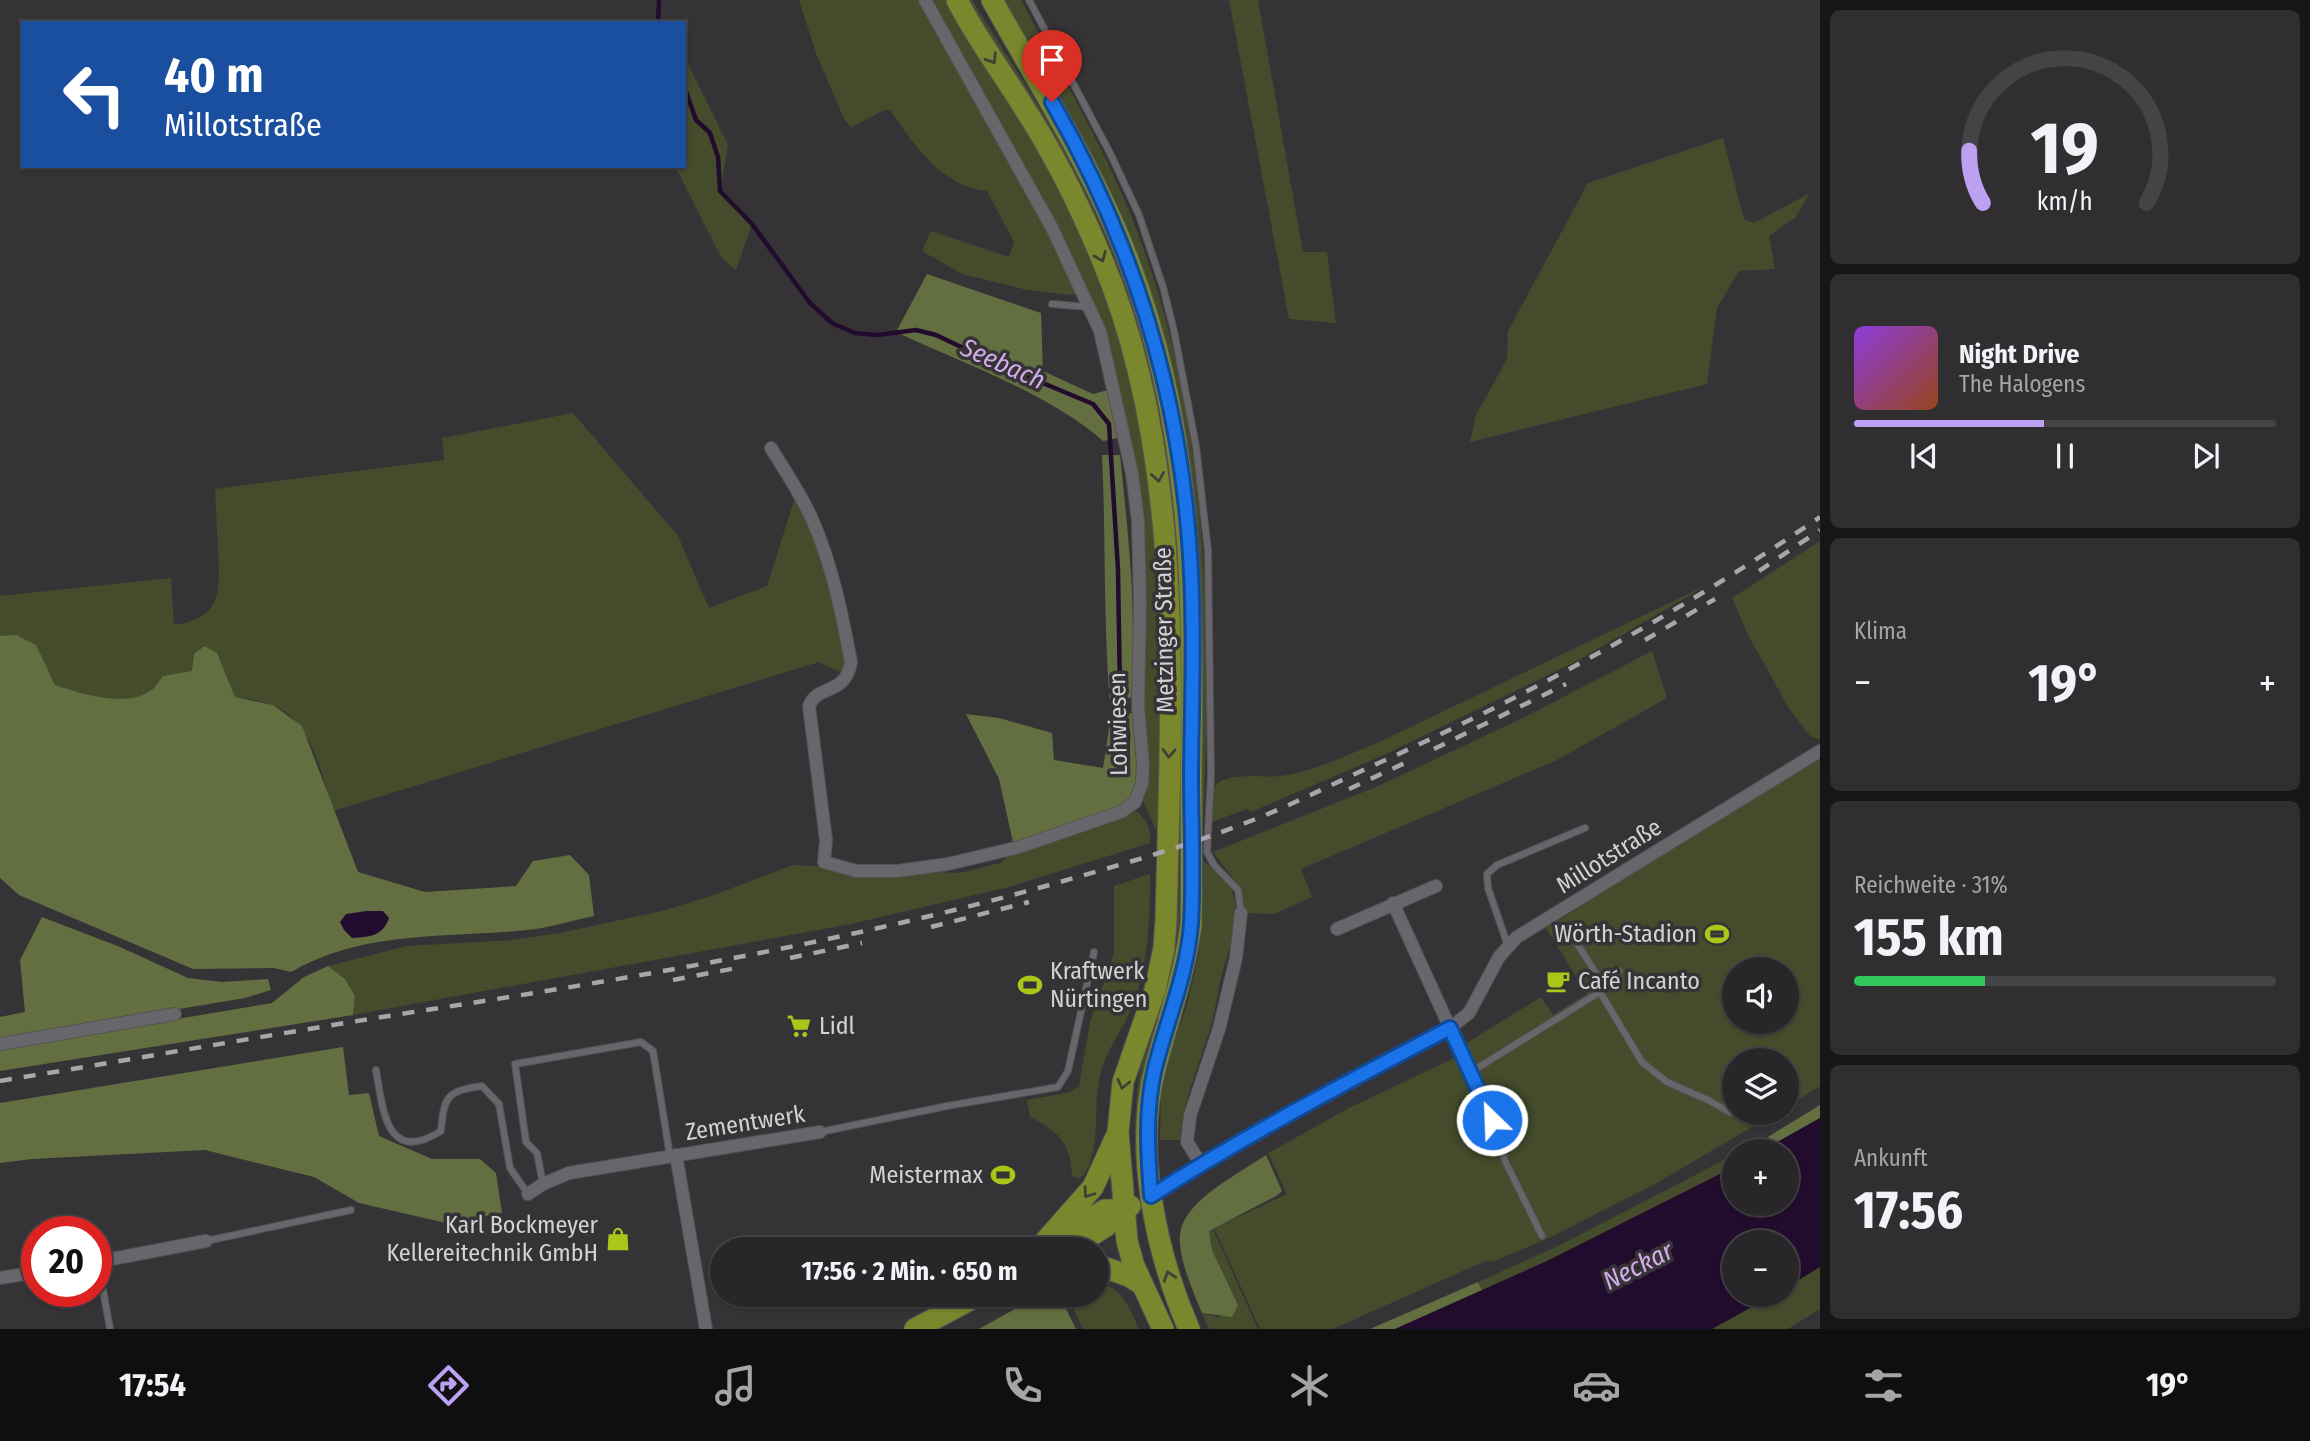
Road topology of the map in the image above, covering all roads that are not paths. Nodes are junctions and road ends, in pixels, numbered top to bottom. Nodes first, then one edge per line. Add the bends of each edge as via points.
1 (925, 0) edge
2 (957, 0) edge
3 (992, 0) edge
4 (1029, 0) edge
5 (1052, 304) dead end
6 (1091, 307) junction
7 (771, 448) dead end
8 (1820, 751) edge
9 (1585, 828) dead end
10 (1436, 886) dead end
11 (1393, 904) junction
12 (1241, 913) joint
13 (1337, 929) dead end
14 (1578, 945) dead end
15 (1508, 946) junction
16 (1094, 952) dead end
17 (1619, 971) dead end
18 (1600, 992) junction
19 (175, 1014) dead end
20 (1450, 1028) junction
21 (0, 1044) edge
22 (376, 1070) dead end
23 (1471, 1072) junction
24 (1722, 1109) edge
25 (820, 1132) joint
26 (1118, 1132) junction
27 (673, 1156) junction
28 (1201, 1164) junction
29 (542, 1184) junction
30 (528, 1194) joint
31 (1151, 1196) junction
32 (351, 1210) dead end
33 (1114, 1210) junction
34 (1542, 1236) dead end
35 (1049, 1237) edge
36 (1061, 1237) edge
37 (1089, 1237) edge
38 (206, 1241) joint
39 (112, 1258) edge
40 (1109, 1269) edge
41 (21, 1275) edge
42 (0, 1278) edge
43 (1143, 1286) junction
44 (106, 1307) edge
45 (956, 1307) edge
46 (1187, 1325) edge
47 (110, 1329) edge
48 (706, 1329) edge
49 (915, 1329) edge
50 (1163, 1329) edge

1 - 6 street, Lohwiesen
2 -> 26 main road, Metzinger Straße via 1051,152 1099,252 1133,353 1159,483 1169,626 1166,920 1155,990 1123,1082
3 - 31 main road, Metzinger Straße via 1065,124 1128,257 1158,353 1180,460 1192,613 1191,925 1150,1096
4 - 12 lane, Metzinger Straße via 1139,215 1174,331 1196,446 1208,551 1211,775 1207,852 1238,890
5 - 6 lane
6 - 7 street, Lohwiesen via 1132,473 1139,538 1142,783 1135,802 1121,811 1019,847 948,864 856,871 824,862 826,840 809,706 813,698 842,684 851,662 823,548 807,509
8 - 15 street, Millotstraße
9 - 15 lane via 1497,864 1487,874
10 - 11 street
11 - 13 street
11 - 20 street
12 - 28 street, Metzinger Straße via 1219,1029 1190,1116 1187,1142
14 - 18 lane via 1597,975
15 - 20 street, Millotstraße via 1469,1013
16 - 25 lane via 1068,1071 1058,1087
17 - 18 lane
18 - 23 lane
18 - 24 lane via 1643,1062 1667,1082
19 - 21 street
20 - 23 lane
20 - 28 street, Millotstraße
22 - 30 lane via 390,1131 404,1140 425,1141 441,1131 443,1106 457,1090 482,1086 499,1104 510,1168
23 - 34 lane via 1503,1144 1504,1159
25 - 27 street, Zementwerk
26 - 33 main road
26 -> 35 main road via 1093,1186
27 - 29 street, Zementwerk via 569,1173
27 - 29 lane via 653,1051 641,1042 515,1064 526,1142 537,1153
27 - 48 street, Zementwerk
28 - 31 street, Millotstraße
29 - 30 street, Zementwerk
31 - 33 main road
46 -> 31 main road, Metzinger Straße via 1166,1268
32 - 38 lane
33 - 36 main road
33 - 37 main road via 1106,1226
33 - 43 main road
38 - 39 street
40 - 43 main road
41 - 42 street
43 - 50 main road
44 - 47 lane
45 - 49 main road

